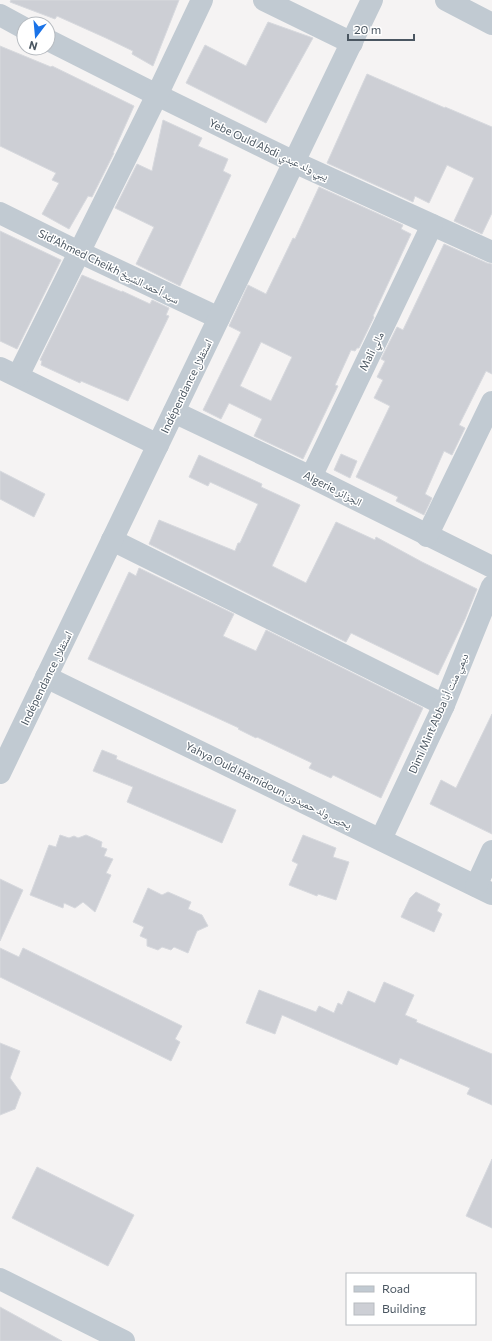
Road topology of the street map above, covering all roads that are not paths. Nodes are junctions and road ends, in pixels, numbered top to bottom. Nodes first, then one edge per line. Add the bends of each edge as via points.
1 (202, 0) edge
2 (264, 0) edge
3 (372, 0) edge
4 (446, 0) edge
5 (0, 15) edge
6 (16, 24) edge
7 (492, 24) edge
8 (352, 43) junction
9 (56, 44) edge
10 (157, 95) junction
11 (294, 162) junction
12 (0, 213) edge
13 (432, 225) junction
14 (79, 252) junction
15 (492, 252) edge
16 (219, 318) junction
17 (9, 372) edge
18 (492, 402) edge
19 (174, 412) junction
20 (158, 445) junction
21 (311, 477) junction
22 (427, 536) junction
23 (112, 540) junction
24 (492, 567) edge
25 (492, 586) edge
26 (46, 677) junction
27 (444, 705) junction
28 (0, 773) edge
29 (381, 839) junction
30 (492, 851) edge
31 (484, 890) edge
32 (0, 1278) edge
33 (102, 1336) edge
34 (124, 1341) edge

1 - 10 street
2 - 8 street
3 - 8 street, Indépendance استقلال
4 - 7 street
5 - 6 street
8 - 11 street, Indépendance استقلال
9 - 10 street, Yebe Ould Abdi يبي ولد عبدي
10 - 11 street, Yebe Ould Abdi يبي ولد عبدي
10 - 14 street
11 - 13 street, Yebe Ould Abdi يبي ولد عبدي
11 - 16 street, Indépendance استقلال
12 - 14 street, Sid'Ahmed Cheikh سيد أحمد الشيخ
13 - 15 street, Yebe Ould Abdi يبي ولد عبدي
13 - 21 street, Mali مالي
14 - 16 street, Sid'Ahmed Cheikh سيد أحمد الشيخ
14 - 17 street
16 - 19 street, Indépendance استقلال
17 - 20 street
18 - 22 street
19 - 20 street, Indépendance استقلال
19 - 21 street, Algerie الجزائر
20 - 23 street, Indépendance استقلال
21 - 22 street, Algerie الجزائر
22 - 24 street, Algerie الجزائر
23 - 26 street, Indépendance استقلال
23 - 27 street
25 - 27 street, Dimi Mint Abba ديمي منت أبا
26 - 28 street, Indépendance استقلال
26 - 29 street, Yahya Ould Hamidoun يحيى ولد حميدون
27 - 29 street, Dimi Mint Abba ديمي منت أبا
29 - 31 street, Yahya Ould Hamidoun يحيى ولد حميدون
30 - 31 street
32 - 33 street
33 - 34 street

